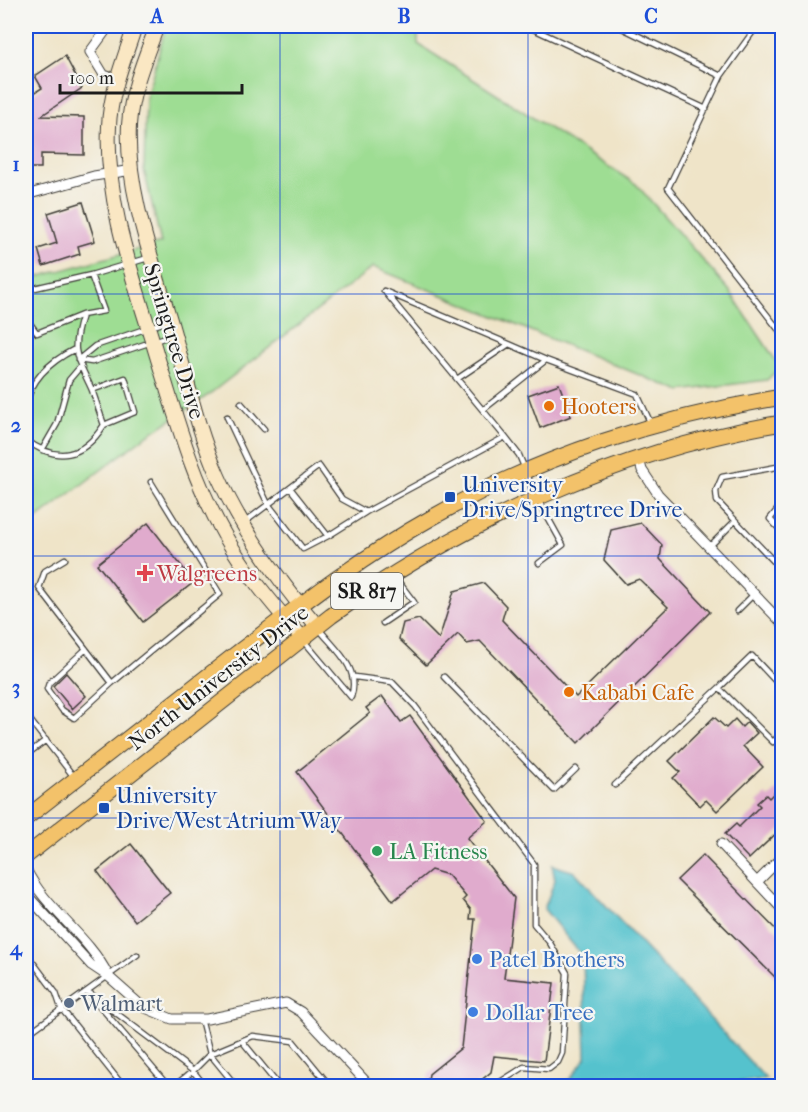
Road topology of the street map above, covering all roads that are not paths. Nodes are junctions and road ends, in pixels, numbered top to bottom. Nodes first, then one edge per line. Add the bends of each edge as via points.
1 (109, 26) edge
2 (135, 26) edge
3 (156, 26) edge
4 (527, 26) edge
5 (618, 26) edge
6 (757, 26) edge
7 (774, 26) edge
8 (783, 27) edge
9 (721, 76) junction
10 (118, 80) junction
11 (706, 109) junction
12 (132, 170) junction
13 (112, 173) junction
14 (26, 195) edge
15 (150, 257) junction
16 (130, 266) junction
17 (90, 275) junction
18 (26, 290) edge
19 (82, 315) junction
20 (26, 318) edge
21 (170, 320) junction
22 (148, 328) junction
23 (175, 334) junction
24 (783, 334) edge
25 (153, 343) junction
26 (509, 344) junction
27 (75, 349) junction
28 (78, 360) junction
29 (546, 360) junction
30 (81, 366) junction
31 (457, 379) junction
32 (92, 390) junction
33 (783, 397) edge
34 (241, 403) dead end
35 (26, 405) edge
36 (484, 409) junction
37 (227, 417) dead end
38 (783, 423) edge
39 (104, 425) junction
40 (652, 426) junction
41 (264, 429) dead end
42 (505, 437) junction
43 (26, 440) edge
44 (42, 450) junction
45 (639, 459) junction
46 (783, 466) edge
47 (526, 472) junction
48 (151, 482) dead end
49 (290, 488) junction
50 (537, 498) junction
51 (268, 504) junction
52 (783, 504) edge
53 (366, 512) junction
54 (735, 521) junction
55 (243, 524) junction
56 (783, 532) edge
57 (328, 536) junction
58 (709, 547) junction
59 (65, 559) dead end
60 (539, 563) dead end
61 (783, 570) edge
62 (393, 575) junction
63 (754, 594) junction
64 (299, 605) junction
65 (737, 611) dead end
66 (284, 617) junction
67 (383, 623) dead end
68 (783, 623) edge
69 (318, 627) junction
70 (303, 639) junction
71 (86, 649) junction
72 (444, 676) dead end
73 (355, 677) junction
74 (112, 683) junction
75 (719, 687) junction
76 (783, 688) edge
77 (26, 715) edge
78 (783, 733) edge
79 (46, 740) junction
80 (26, 755) edge
81 (576, 769) dead end
82 (75, 779) junction
83 (615, 785) dead end
84 (49, 799) junction
85 (26, 818) edge
86 (26, 827) edge
87 (720, 844) dead end
88 (26, 856) edge
89 (783, 857) edge
90 (26, 869) edge
91 (757, 882) junction
92 (26, 894) edge
93 (783, 909) edge
94 (26, 952) edge
95 (137, 955) dead end
96 (109, 977) junction
97 (87, 991) junction
98 (61, 1008) junction
99 (201, 1019) junction
100 (26, 1035) edge
101 (242, 1041) junction
102 (210, 1054) junction
103 (193, 1071) junction
104 (123, 1086) edge
105 (168, 1086) edge
106 (174, 1086) edge
107 (205, 1086) edge
108 (236, 1086) edge
109 (279, 1086) edge
110 (330, 1086) edge
111 (370, 1086) edge
112 (494, 1086) edge

1 - 10 street via 90,52 104,75
2 - 10 street, Springtree Drive
3 - 12 street, Springtree Drive via 136,84 129,126
4 - 11 lane
5 - 9 lane
6 - 9 lane
7 - 8 lane
9 - 11 lane
10 - 13 street, Springtree Drive via 109,124
11 - 24 lane via 668,188
12 - 13 street
12 - 15 street, Springtree Drive
13 - 14 street
13 - 16 street, Springtree Drive via 116,213
15 - 16 lane
15 - 21 street, Springtree Drive
16 - 17 lane
16 - 22 street, Springtree Drive
17 - 18 lane
17 - 19 lane via 104,311
19 - 20 lane via 37,333
19 - 27 lane
21 - 22 lane
21 - 23 street, Springtree Drive
22 - 25 street, Springtree Drive
22 - 28 lane via 95,346
23 - 25 lane
23 - 55 street, Springtree Drive via 201,431 218,476
25 - 28 lane via 92,362
25 - 66 street, Springtree Drive via 183,441 224,535
26 - 29 lane
26 - 31 lane
26 - 31 lane via 384,291
27 - 28 lane
27 - 35 lane via 42,373
28 - 30 lane
29 - 36 lane
29 - 40 lane via 637,394
30 - 32 lane
30 - 44 lane via 69,380 57,424
31 - 36 lane
32 - 39 lane
32 - 39 lane via 124,378 135,412
33 - 40 main road, North University Drive / SR 817
34 - 41 lane
36 - 42 lane
37 - 51 lane
38 - 45 main road, North University Drive / SR 817
39 - 44 lane via 88,445 70,455
40 - 47 main road, North University Drive / SR 817
42 - 47 lane
42 - 53 lane
43 - 44 lane
45 - 50 main road, North University Drive / SR 817
45 - 58 street via 658,494
46 - 54 lane via 722,477 716,491 717,501
47 - 50 lane
47 - 64 main road, North University Drive / SR 817 via 434,516 380,548
48 - 74 lane via 220,594
49 - 51 lane
49 - 53 lane via 319,466 342,499
49 - 57 lane
50 - 60 lane via 563,545
50 - 62 main road, North University Drive / SR 817
51 - 55 lane
51 - 57 lane via 303,549
52 - 56 lane via 770,519
53 - 57 lane
54 - 58 lane
54 - 61 lane
55 - 64 street, Springtree Drive
58 - 63 street
59 - 71 lane via 45,571 39,588
62 - 67 lane via 414,602
62 - 69 main road, North University Drive / SR 817
63 - 65 lane
63 - 68 street
64 - 66 main road, North University Drive / SR 817
64 - 69 street, Springtree Drive
66 - 70 street, Springtree Drive
66 - 82 main road, North University Drive / SR 817
69 - 70 main road, North University Drive / SR 817
69 - 73 lane
70 - 73 lane via 351,697
70 - 88 main road, North University Drive / SR 817
71 - 74 lane
71 - 74 lane via 49,683 47,689 62,710 74,718
72 - 81 lane via 554,790
73 - 112 lane via 392,682 415,706 534,864 534,924 567,973 562,1053 549,1070 524,1067
75 - 76 lane via 752,656
75 - 78 lane via 773,742
75 - 83 lane
77 - 79 lane
79 - 80 lane
79 - 82 lane
82 - 84 main road, North University Drive / SR 817
84 - 85 main road, North University Drive / SR 817
84 - 86 main road
87 - 91 street
89 - 91 street
90 - 96 street via 99,957
91 - 93 street
92 - 96 street via 91,965
94 - 98 lane via 56,993
95 - 96 lane
96 - 97 lane
96 - 99 street via 143,1008 172,1019
97 - 98 lane
97 - 103 lane
97 - 105 lane
98 - 100 lane
98 - 104 lane
99 - 102 lane
99 - 111 street via 286,1003 301,1012
101 - 102 lane
101 - 109 lane
101 - 110 lane via 253,1036 294,1041
102 - 103 lane
102 - 108 lane
103 - 106 lane
103 - 107 lane

